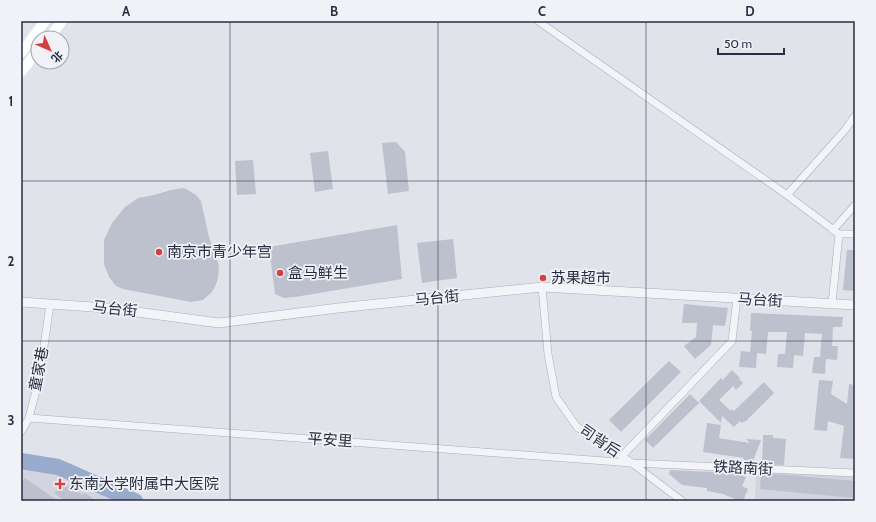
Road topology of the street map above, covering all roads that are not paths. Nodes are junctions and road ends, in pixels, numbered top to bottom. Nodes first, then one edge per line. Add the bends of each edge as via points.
1 (45, 21) edge
2 (62, 21) edge
3 (538, 21) edge
4 (55, 30) edge
5 (21, 53) edge
6 (30, 61) edge
7 (21, 72) edge
8 (855, 116) edge
9 (788, 195) junction
10 (855, 205) edge
11 (836, 232) junction
12 (855, 234) edge
13 (542, 288) junction
14 (737, 298) junction
15 (21, 302) edge
16 (50, 304) junction
17 (832, 304) junction
18 (855, 305) edge
19 (29, 418) junction
20 (21, 432) edge
21 (622, 456) junction
22 (632, 463) junction
23 (855, 473) edge
24 (682, 501) edge

1 - 5 main road
2 - 4 main road
3 - 9 street
6 - 7 main road
8 - 9 street
9 - 11 street
10 - 11 street
11 - 12 street
11 - 17 street
13 - 14 street, 马台街
13 - 16 street, 马台街 via 219,322 107,308
13 - 21 street, 司背后 via 548,354 556,397 577,427
14 - 17 street, 马台街
14 - 21 street via 732,341
15 - 16 street, 马台街
16 - 19 street, 童家巷 via 40,376
17 - 18 street, 马台街
19 - 20 street, 童家巷
19 - 22 street, 平安里
21 - 22 street, 司背后
22 - 23 street, 铁路南街
22 - 24 street, 司背后

